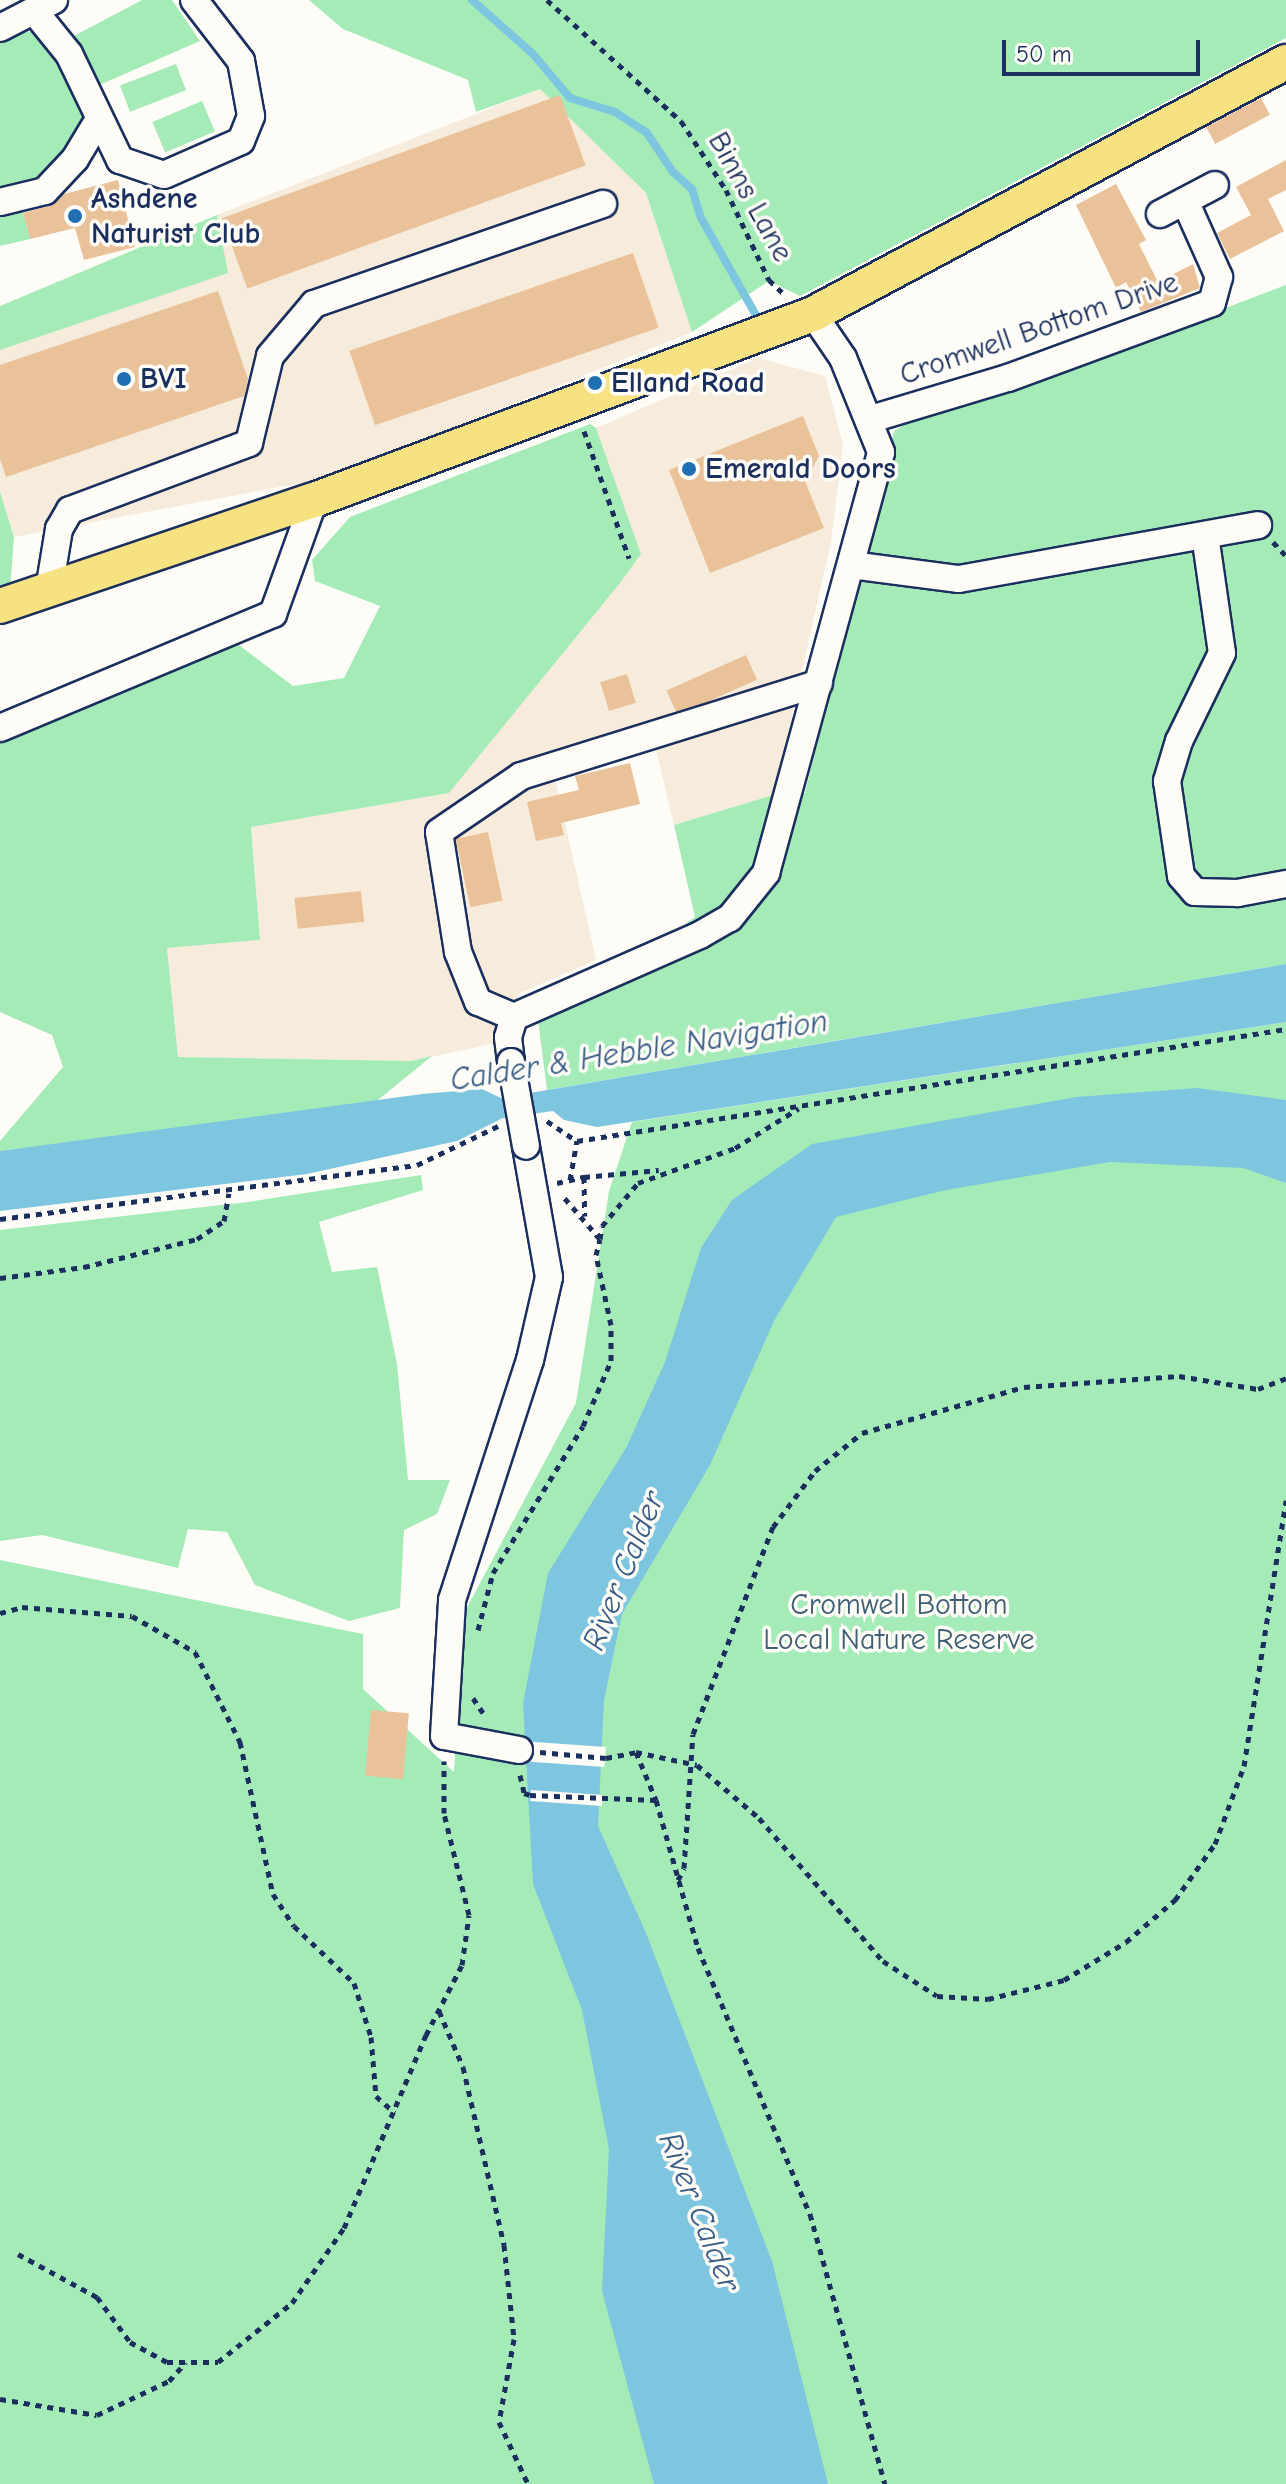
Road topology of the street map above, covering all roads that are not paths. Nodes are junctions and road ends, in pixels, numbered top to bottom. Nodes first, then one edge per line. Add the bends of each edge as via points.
1 (194, 0) edge
2 (45, 6) edge
3 (0, 28) edge
4 (1286, 62) edge
5 (99, 119) junction
6 (1215, 185) dead end
7 (1185, 201) junction
8 (0, 202) edge
9 (603, 204) dead end
10 (1160, 214) dead end
11 (813, 314) junction
12 (871, 419) junction
13 (314, 500) junction
14 (1258, 525) dead end
15 (1205, 535) junction
16 (851, 565) junction
17 (49, 590) junction
18 (0, 606) edge
19 (819, 683) junction
20 (0, 728) edge
21 (1286, 884) edge
22 (514, 1017) junction
23 (516, 1750) road end

1 - 5 street via 241,61 251,116 241,141 164,175 120,160
2 - 3 street
2 - 5 street
4 - 11 main road
5 - 8 street via 75,159 45,191
6 - 7 street
7 - 10 street
7 - 12 street, Cromwell Bottom Drive via 1219,277 1212,303 1008,378
9 - 17 street via 314,304 270,356 249,443 70,510 59,529
11 - 12 street via 843,358
11 - 13 main road
12 - 16 street via 880,456
13 - 17 main road
13 - 20 street via 273,614
14 - 15 street
15 - 16 street via 959,579
15 - 21 street via 1222,653 1179,741 1167,781 1181,876 1195,892 1238,893
16 - 19 street
17 - 18 main road
19 - 22 street via 766,873 730,918
19 - 22 street via 521,776 439,832 458,952 478,1002
22 - 23 street, bridge via 508,1037 511,1062 529,1134 549,1277 530,1360 452,1600 444,1736

